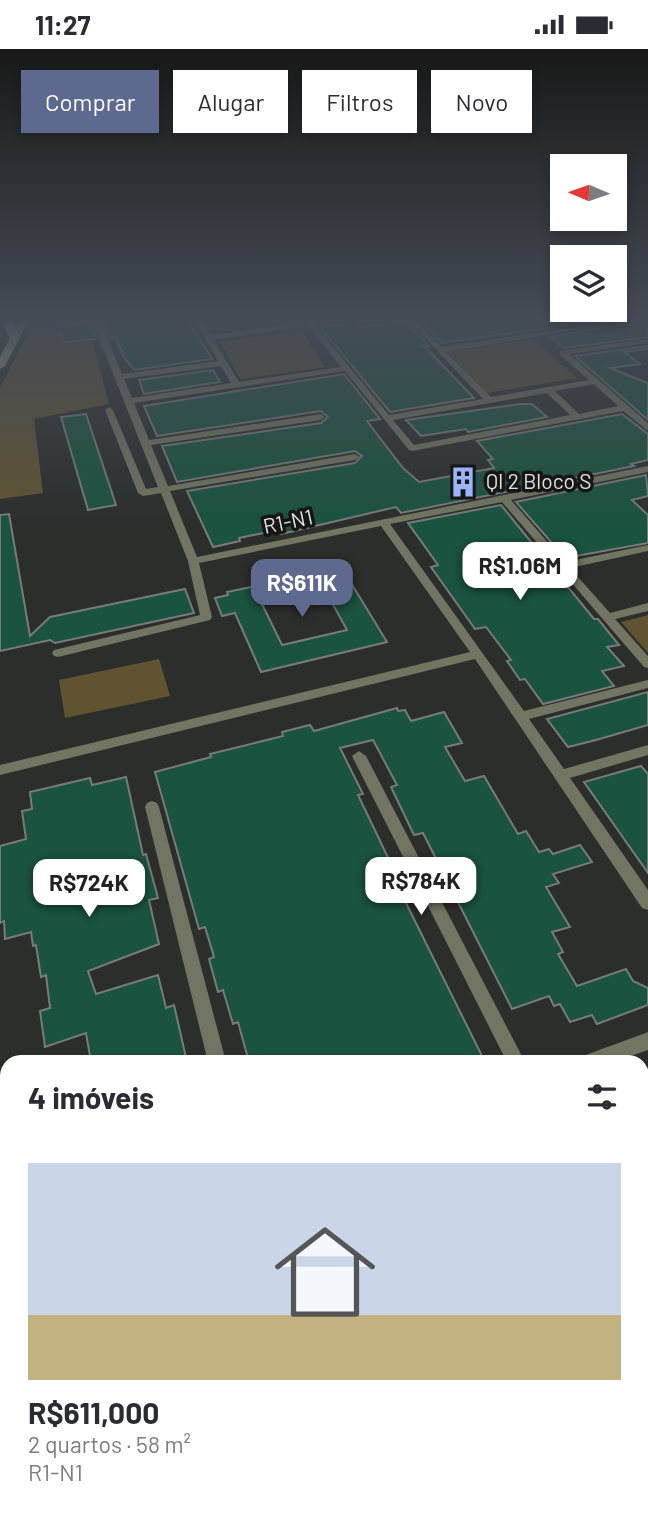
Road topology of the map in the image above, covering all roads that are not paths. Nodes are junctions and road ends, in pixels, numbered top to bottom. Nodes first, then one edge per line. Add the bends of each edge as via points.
1 (124, 387) edge
2 (231, 387) edge
3 (360, 387) edge
4 (477, 387) edge
5 (562, 387) edge
6 (599, 387) edge
7 (548, 389) junction
8 (488, 399) junction
9 (130, 401) junction
10 (624, 408) junction
11 (110, 410) dead end
12 (321, 417) dead end
13 (577, 417) junction
14 (387, 418) junction
15 (648, 428) edge
16 (146, 443) junction
17 (355, 457) dead end
18 (648, 469) edge
19 (166, 490) junction
20 (503, 497) junction
21 (383, 522) junction
22 (648, 548) edge
23 (193, 561) junction
24 (562, 566) junction
25 (648, 607) edge
26 (607, 617) junction
27 (58, 653) dead end
28 (478, 654) junction
29 (648, 664) edge
30 (648, 684) edge
31 (521, 716) junction
32 (648, 750) edge
33 (359, 756) dead end
34 (0, 770) edge
35 (562, 775) junction
36 (152, 807) dead end
37 (645, 894) edge
38 (648, 1041) edge
39 (215, 1055) edge
40 (512, 1055) edge
41 (609, 1055) edge
42 (0, 1273) edge
43 (0, 1279) edge

1 - 9 street
2 - 9 street
3 - 14 street
4 - 8 street
5 - 7 street
6 - 10 street
7 - 8 street
7 - 13 street
8 - 14 street
9 - 16 street
10 - 13 street
10 - 15 street
11 - 19 street via 140,492
12 - 16 street
13 - 14 street via 412,448
16 - 19 street
17 - 19 street
18 - 20 street, R1-N1
19 - 23 street
20 - 21 street, R1-N1
20 - 24 street
21 - 23 street, R1-N1
21 - 28 street
22 - 24 street
23 - 27 street via 206,617
24 - 26 street
25 - 26 street
26 - 29 street
28 - 31 street
28 - 34 street
30 - 31 street
31 - 35 street
32 - 35 street
33 - 40 street
35 - 37 street
36 - 39 street
38 - 41 street
42 - 43 street

